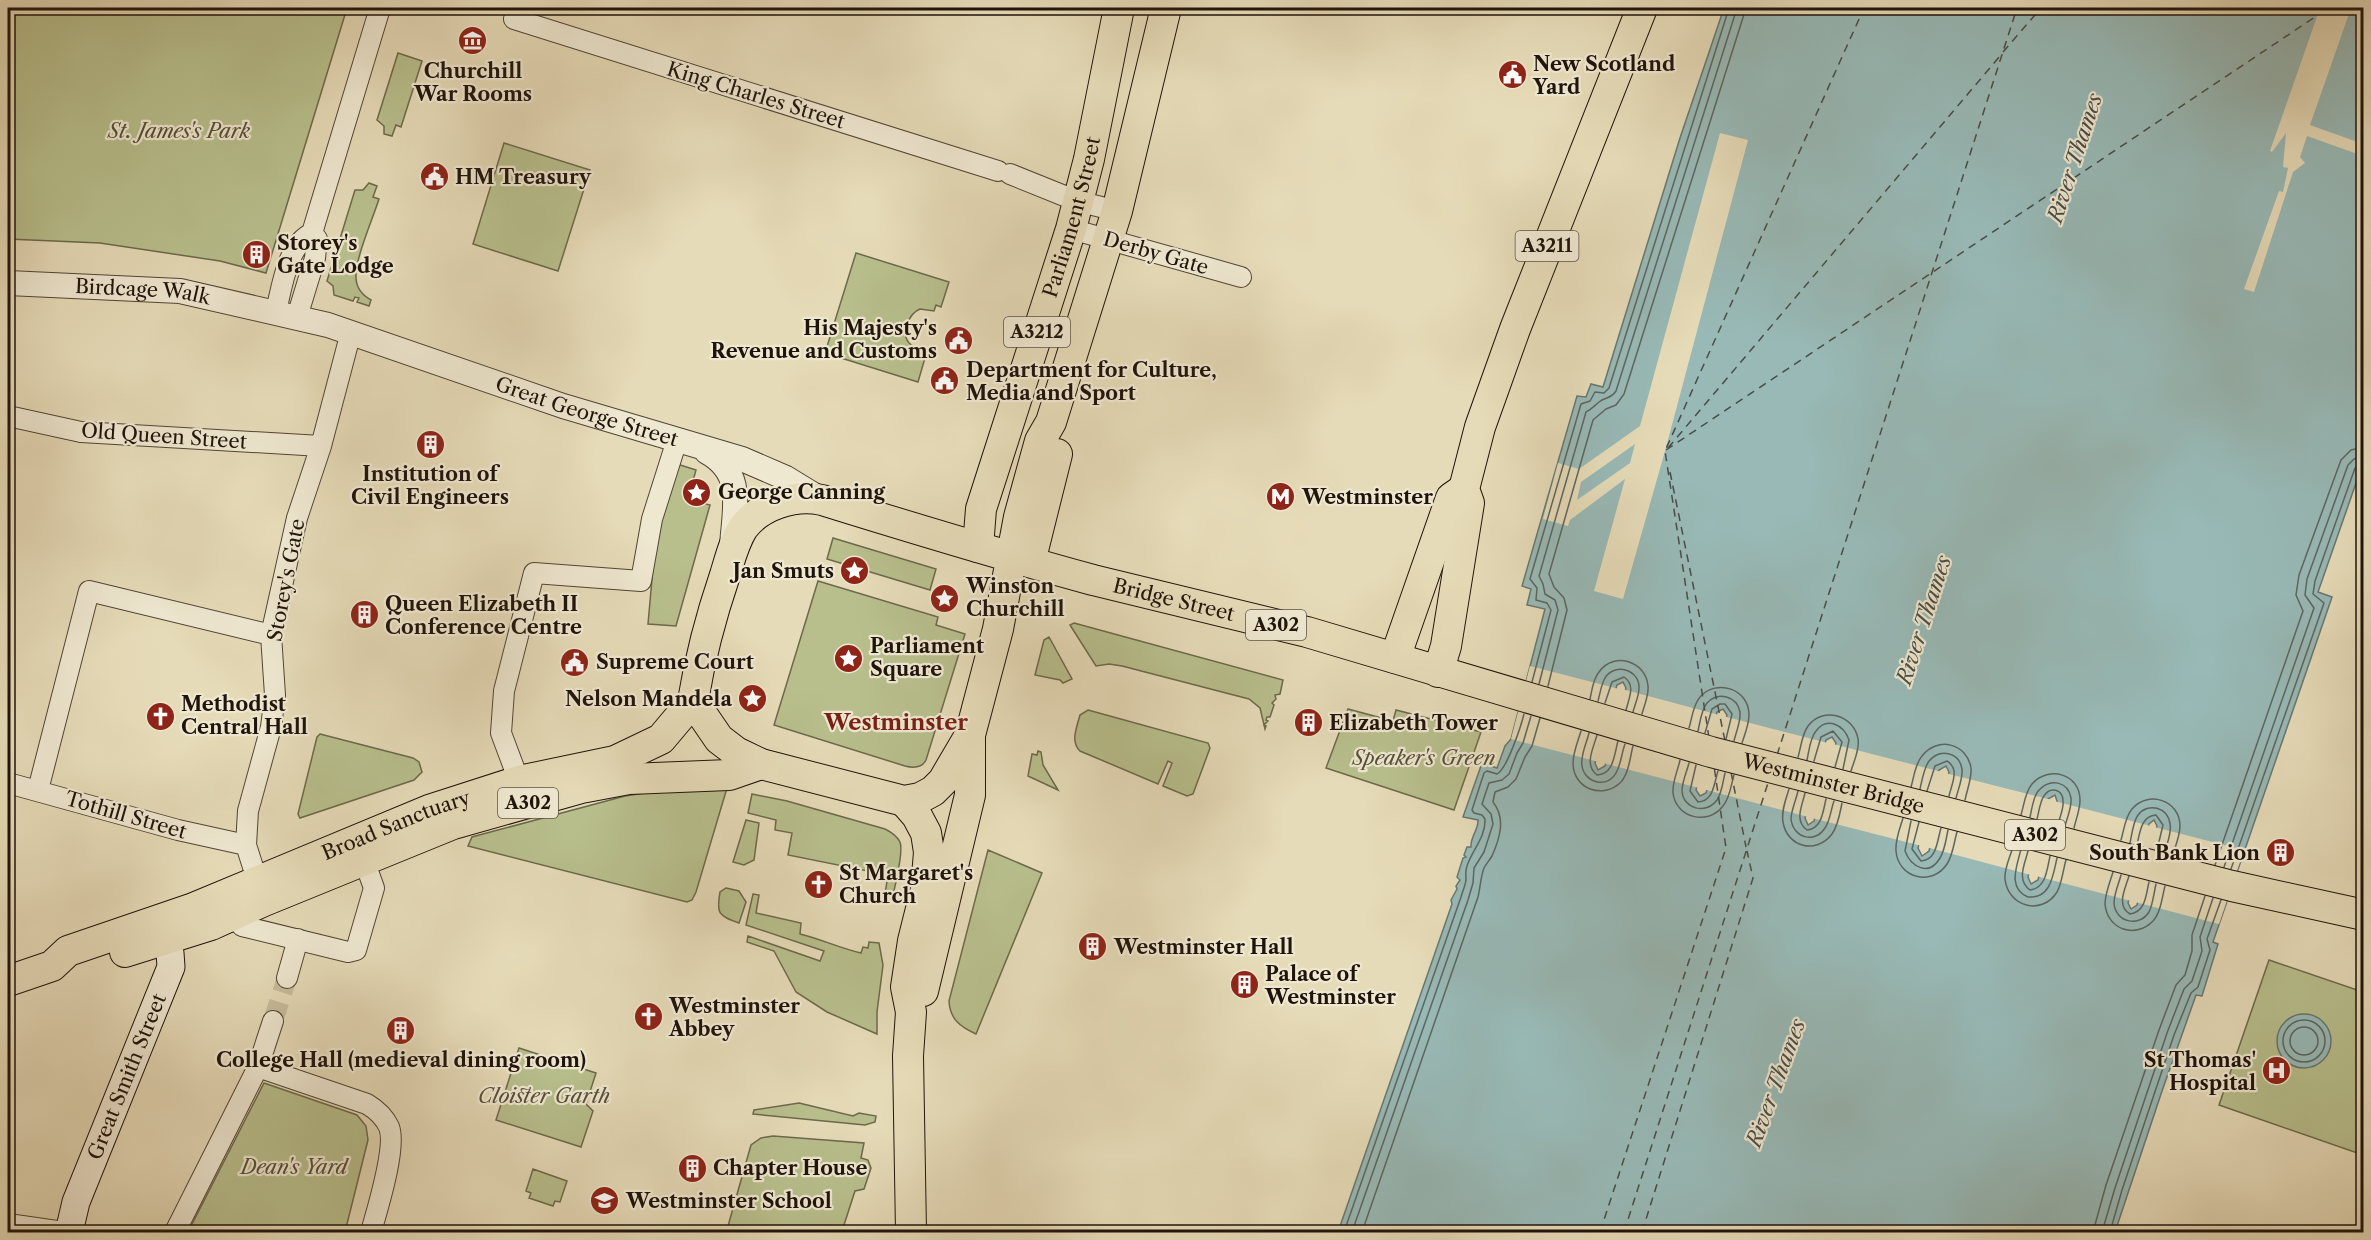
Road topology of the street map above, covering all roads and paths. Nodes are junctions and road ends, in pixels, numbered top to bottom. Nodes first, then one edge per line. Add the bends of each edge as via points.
1 (380, 8) edge
2 (1642, 8) edge
3 (1117, 16) edge
4 (514, 20) dead end
5 (1163, 20) edge
6 (1117, 211) junction
7 (1074, 215) junction
8 (1107, 240) junction
9 (1241, 277) dead end
10 (8, 283) edge
11 (287, 314) junction
12 (351, 332) junction
13 (8, 416) edge
14 (677, 440) junction
15 (321, 446) junction
16 (700, 448) junction
17 (1464, 489) junction
18 (822, 500) junction
19 (981, 509) junction
20 (892, 522) junction
21 (978, 547) junction
22 (731, 555) junction
23 (1017, 564) junction
24 (271, 635) junction
25 (1395, 658) junction
26 (1438, 672) junction
27 (693, 701) junction
28 (970, 735) junction
29 (761, 764) junction
30 (519, 781) junction
31 (8, 783) edge
32 (38, 790) junction
33 (904, 801) junction
34 (246, 845) junction
35 (364, 860) junction
36 (261, 891) junction
37 (234, 915) junction
38 (2364, 915) edge
39 (161, 930) junction
40 (298, 939) junction
41 (287, 978) tunnel mouth
42 (8, 981) edge
43 (910, 1012) junction
44 (273, 1021) tunnel mouth
45 (258, 1067) junction
46 (8, 1224) edge
47 (64, 1233) edge
48 (69, 1233) edge
49 (175, 1233) edge
50 (371, 1233) edge
51 (911, 1233) edge

1 - 11 street via 312,233 317,239 315,258
2 - 17 main road, A3211 via 1515,329 1480,427
3 - 7 main road, Parliament Street / A3212
4 - 7 street, King Charles Street via 1004,172
5 - 6 main road, Parliament Street / A3212
6 - 7 street, King Charles Street
6 - 8 main road, Parliament Street / A3212
7 - 8 street, Derby Gate
7 - 19 main road, Parliament Street / A3212
8 - 9 street, Derby Gate
8 - 23 main road, Parliament Street / A3212 via 1052,422 1040,441 1019,517
10 - 11 street, Birdcage Walk via 180,291
11 - 12 street, Great George Street
12 - 14 street, Great George Street via 563,406
12 - 15 street, Storey's Gate
13 - 15 street, Old Queen Street via 81,432
14 - 16 street, Great George Street
14 - 30 street via 652,519 641,581 534,573 504,691 501,734
15 - 24 street, Storey's Gate via 297,518
16 - 18 street, Great George Street via 742,459 786,478
16 - 22 street via 727,467 734,483
17 - 25 main road, A3211 via 1451,498
17 - 26 main road, A3211 via 1469,503 1446,646
18 - 20 main road, Great George Street / A302
18 - 22 main road, A302 via 799,497 763,512 744,527
19 - 20 main road, Great George Street / A302 via 959,520 912,518
19 - 21 main road, A3212
20 - 21 main road, Great George Street / A302
20 - 23 main road, A302 via 905,542
21 - 23 main road, Great George Street / A302
22 - 27 main road, A302
23 - 25 main road, Bridge Street / A302 via 1307,632
23 - 28 main road
24 - 32 street via 89,591
24 - 34 street, Storey's Gate via 276,689 271,727 248,811
25 - 26 main road, Bridge Street / A302
26 - 38 main road, Westminster Bridge / A302 via 1711,752 2232,886
27 - 29 main road via 719,739
27 - 30 main road, Broad Sanctuary / A302 via 661,739 638,751 603,764
28 - 33 main road via 943,781 920,798
28 - 43 main road via 970,795 923,991
29 - 33 main road
29 - 35 main road, Broad Sanctuary / A302 via 729,776 629,779 581,788 453,824
30 - 36 main road, Broad Sanctuary / A302 via 429,810
31 - 32 street, Tothill Street
32 - 34 street, Tothill Street
33 - 43 main road via 926,833 929,852 926,889 906,987
34 - 36 street, Storey's Gate
35 - 36 main road, Broad Sanctuary / A302
35 - 40 street via 374,888 356,950 348,952
36 - 37 main road, Broad Sanctuary / A302
36 - 39 main road, Broad Sanctuary / A302
37 - 39 main road, Broad Sanctuary / A302
37 - 40 street via 242,926
39 - 42 main road, A302 via 68,951 52,966
39 - 48 main road, Great Smith Street via 171,960 168,978 76,1202
40 - 41 street
43 - 51 main road
44 - 45 street
45 - 49 street
45 - 50 street via 367,1104 381,1114 390,1129 392,1147
46 - 47 street

